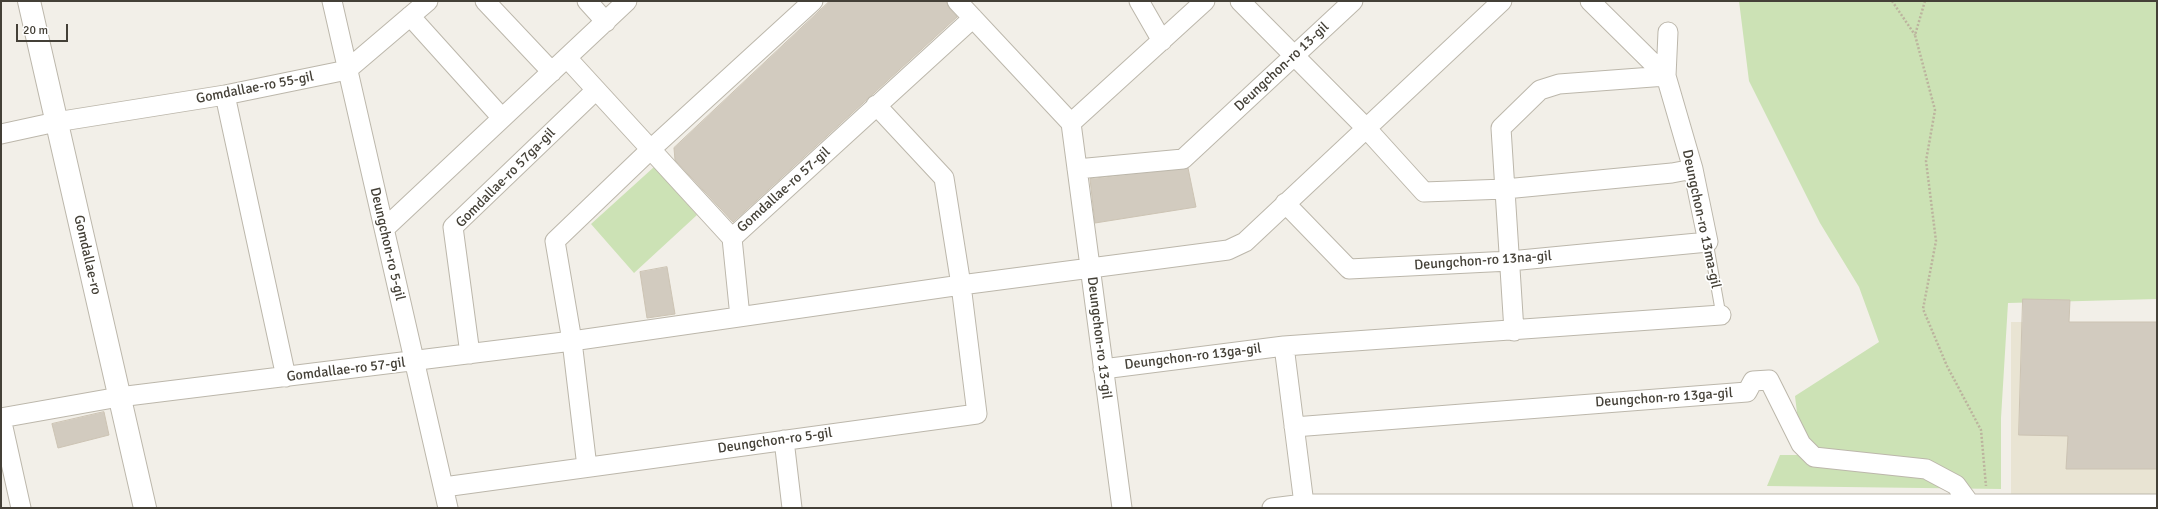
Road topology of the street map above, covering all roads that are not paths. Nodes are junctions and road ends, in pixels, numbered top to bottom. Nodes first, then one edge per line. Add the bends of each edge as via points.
1 (29, 1) edge
2 (332, 1) edge
3 (428, 1) edge
4 (485, 1) edge
5 (587, 1) edge
6 (627, 1) edge
7 (813, 1) edge
8 (957, 1) edge
9 (1139, 1) edge
10 (1205, 1) edge
11 (1240, 1) edge
12 (1353, 1) edge
13 (1502, 1) edge
14 (1590, 1) edge
15 (410, 16) junction
16 (973, 18) junction
17 (606, 22) junction
18 (1668, 32) dead end
19 (1162, 41) junction
20 (1294, 56) junction
21 (567, 58) junction
22 (348, 70) junction
23 (552, 72) junction
24 (1666, 76) junction
25 (596, 90) junction
26 (225, 95) junction
27 (876, 106) junction
28 (502, 118) junction
29 (56, 122) junction
30 (1071, 123) junction
31 (1366, 128) junction
32 (1, 134) edge
33 (650, 150) junction
34 (1693, 168) junction
35 (1077, 169) junction
36 (1505, 189) junction
37 (1286, 203) junction
38 (384, 229) junction
39 (732, 238) junction
40 (1708, 242) junction
41 (1510, 261) junction
42 (1090, 269) junction
43 (961, 285) junction
44 (1721, 315) joint
45 (740, 317) junction
46 (1514, 331) junction
47 (572, 341) junction
48 (1284, 346) junction
49 (470, 354) junction
50 (414, 361) junction
51 (1103, 369) junction
52 (286, 377) junction
53 (119, 397) junction
54 (1, 418) edge
55 (1294, 427) junction
56 (784, 440) junction
57 (588, 467) junction
58 (444, 487) junction
59 (1304, 504) junction
60 (1979, 504) junction
61 (2157, 504) edge
62 (1527, 506) edge
63 (1842, 506) edge
64 (21, 508) edge
65 (145, 508) edge
66 (448, 508) edge
67 (792, 508) edge
68 (1122, 508) edge
69 (1272, 508) edge

1 - 29 street, Gomdallae-ro
2 - 22 street, Deungchon-ro 5-gil
3 - 15 street, Gomdallae-ro 55-gil
4 - 23 street
5 - 17 street
6 - 17 street
7 - 33 street
8 - 16 street
9 - 19 street
10 - 19 street
11 - 20 street
12 - 20 street, Deungchon-ro 13-gil
13 - 31 street
14 - 24 street, Deungchon-ro 13ma-gil
15 - 22 street, Gomdallae-ro 55-gil
15 - 28 street
16 - 27 street, Gomdallae-ro 57-gil
16 - 30 street
17 - 21 street
18 - 24 street, Deungchon-ro 13ma-gil
19 - 30 street
20 - 31 street
20 - 35 street, Deungchon-ro 13-gil via 1183,159
21 - 23 street
21 - 25 street
22 - 26 street, Gomdallae-ro 55-gil
22 - 38 street, Deungchon-ro 5-gil
23 - 28 street
24 - 34 street, Deungchon-ro 13ma-gil
24 - 36 street via 1559,84 1540,90 1501,128
25 - 33 street
25 - 49 street, Gomdallae-ro 57ga-gil via 453,227
26 - 29 street, Gomdallae-ro 55-gil
26 - 52 street
27 - 39 street, Gomdallae-ro 57-gil
27 - 43 street via 944,178
28 - 38 street
29 - 32 street, Gomdallae-ro 55-gil
29 - 53 street, Gomdallae-ro
30 - 35 street, Deungchon-ro 13-gil
31 - 36 street via 1424,192
31 - 37 street
33 - 39 street
33 - 47 street via 555,241
34 - 36 street via 1672,173
34 - 40 street, Deungchon-ro 13ma-gil
35 - 42 street, Deungchon-ro 13-gil
36 - 41 street
37 - 41 street, Deungchon-ro 13na-gil via 1349,269
37 - 42 street via 1244,242 1228,250
38 - 50 street, Deungchon-ro 5-gil
39 - 45 street, Gomdallae-ro 57-gil
40 - 41 street, Deungchon-ro 13na-gil
40 - 44 lane, Deungchon-ro 13ma-gil
41 - 46 street
42 - 43 street, Gomdallae-ro 57-gil
42 - 51 street, Deungchon-ro 13-gil
43 - 45 street, Gomdallae-ro 57-gil
43 - 56 street, Deungchon-ro 5-gil via 977,414
44 - 46 street, Deungchon-ro 13ga-gil
45 - 47 street, Gomdallae-ro 57-gil
46 - 48 street, Deungchon-ro 13ga-gil
47 - 49 street, Gomdallae-ro 57-gil
47 - 57 street
48 - 51 street, Deungchon-ro 13ga-gil
48 - 55 street
49 - 50 street, Gomdallae-ro 57-gil
50 - 52 street, Gomdallae-ro 57-gil
50 - 58 street, Deungchon-ro 5-gil
51 - 68 street, Deungchon-ro 13-gil
52 - 53 street, Gomdallae-ro 57-gil
53 - 54 street, Gomdallae-ro 57-gil
53 - 65 street, Gomdallae-ro
54 - 64 street
55 - 59 street
55 - 60 street, Deungchon-ro 13ga-gil via 1747,392 1753,381 1769,380 1801,444 1814,457 1926,469 1956,486
56 - 57 street, Deungchon-ro 5-gil
56 - 67 street
57 - 58 street, Deungchon-ro 5-gil
58 - 66 street, Deungchon-ro 5-gil
59 - 62 street
59 - 69 street
60 - 61 street
60 - 63 street
62 - 63 street

